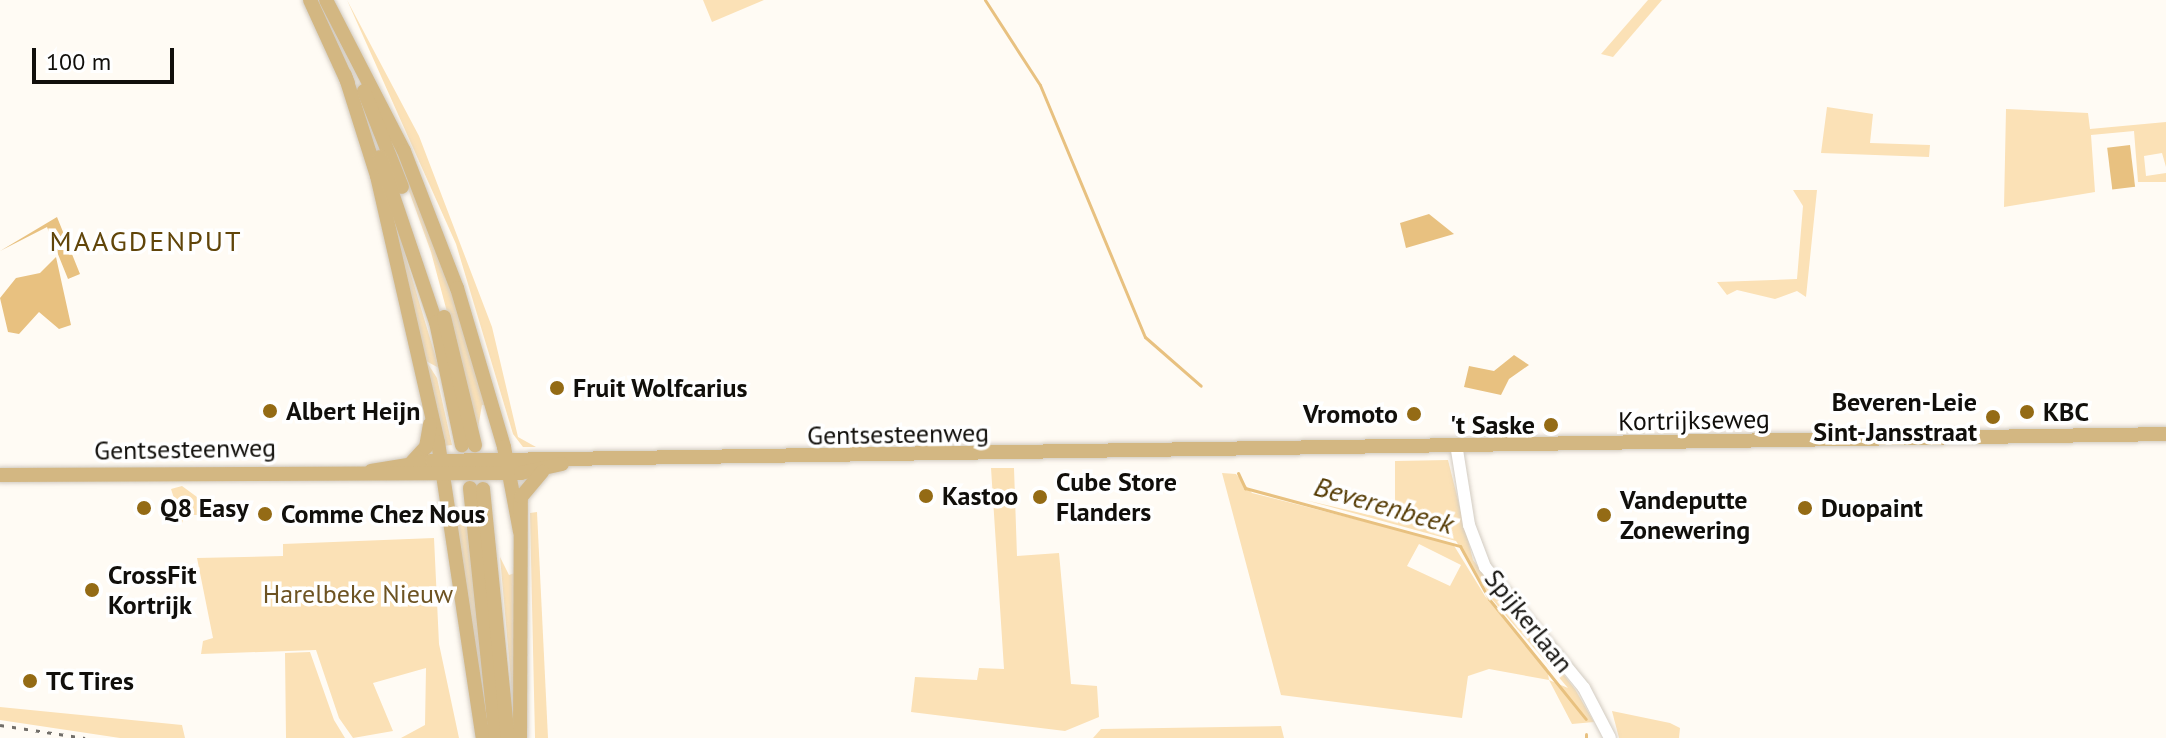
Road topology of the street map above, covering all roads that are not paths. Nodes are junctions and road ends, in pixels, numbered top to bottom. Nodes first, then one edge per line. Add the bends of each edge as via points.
1 (310, 0) edge
2 (325, 0) edge
3 (345, 75) junction
4 (429, 408) junction
5 (2166, 434) edge
6 (1457, 450) junction
7 (1223, 453) joint
8 (574, 460) junction
9 (412, 462) junction
10 (442, 467) junction
11 (509, 467) junction
12 (546, 470) junction
13 (371, 471) junction
14 (0, 475) edge
15 (520, 532) junction
16 (483, 738) edge
17 (496, 738) edge
18 (508, 738) edge
19 (520, 738) edge
20 (1610, 738) edge

1 - 3 main road
2 - 3 main road via 418,231 468,445 409,233
2 - 11 main road via 419,188
3 - 4 main road via 377,176
4 - 9 main road via 428,441
4 - 10 main road
5 - 6 main road, Kortrijkseweg
6 - 7 main road, Kortrijkseweg
6 - 20 street, Spijkerlaan via 1469,525 1485,567 1584,688
7 - 8 main road, Gentsesteenweg
8 - 11 main road, Gentsesteenweg
8 - 12 main road, Gentsesteenweg
9 - 10 main road, Gentsesteenweg
9 - 13 main road, Gentsesteenweg
10 - 11 main road, Gentsesteenweg
10 - 13 main road, Gentsesteenweg
10 - 16 main road
11 - 12 main road, Gentsesteenweg
11 - 15 main road
12 - 15 main road via 524,489
13 - 14 main road, Gentsesteenweg
15 - 19 main road
17 - 18 main road via 477,488

